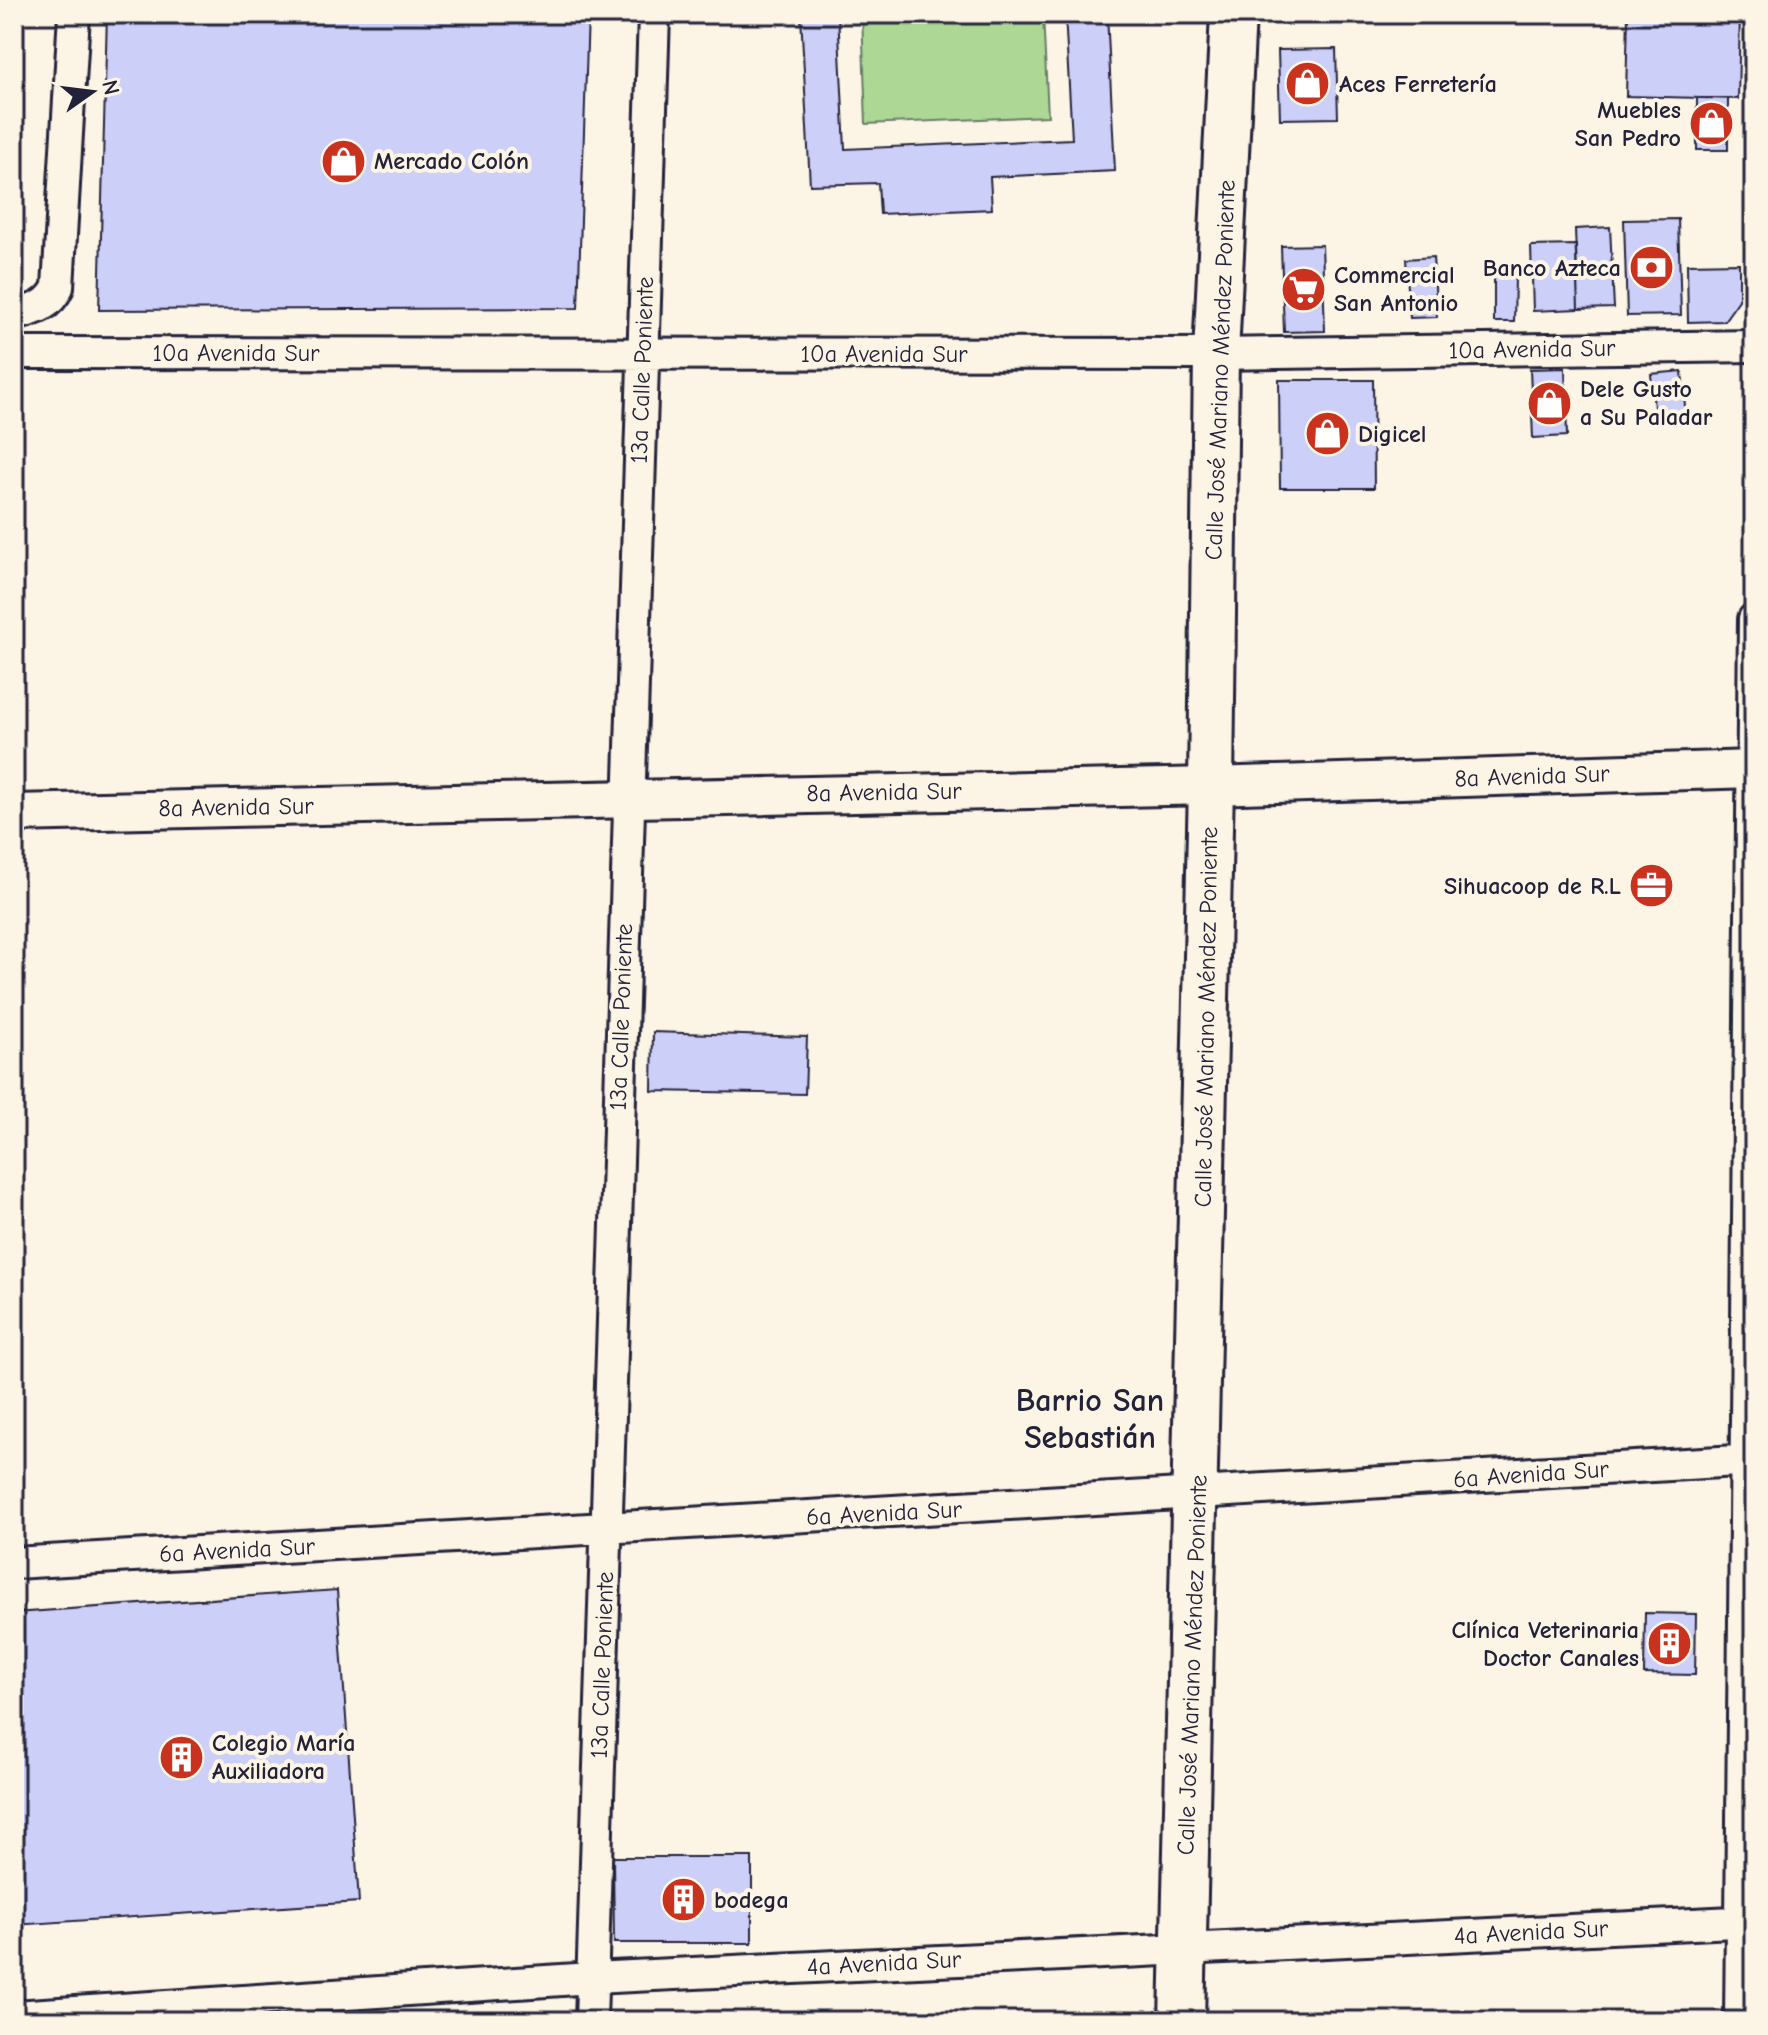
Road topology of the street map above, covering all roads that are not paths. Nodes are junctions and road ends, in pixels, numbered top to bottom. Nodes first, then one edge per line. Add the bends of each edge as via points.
1 (74, 14) edge
2 (654, 14) edge
3 (1233, 14) edge
4 (14, 315) edge
5 (1754, 346) edge
6 (14, 353) edge
7 (642, 353) junction
8 (1216, 354) junction
9 (1754, 619) edge
10 (1752, 769) edge
11 (1211, 786) junction
12 (628, 797) junction
13 (14, 813) edge
14 (1749, 1460) edge
15 (1196, 1494) junction
16 (606, 1529) junction
17 (14, 1563) edge
18 (1748, 1921) edge
19 (1184, 1948) junction
20 (592, 1978) junction
21 (14, 2016) edge
22 (591, 2021) edge
23 (1182, 2021) edge
24 (1740, 2021) edge

1 - 4 street via 58,287 40,308
2 - 7 street, 13a Calle Poniente
3 - 8 main road, Calle José Mariano Méndez Poniente
5 - 8 street, 10a Avenida Sur
6 - 7 street, 10a Avenida Sur
7 - 8 street, 10a Avenida Sur
7 - 12 street, 13a Calle Poniente
8 - 11 main road, Calle José Mariano Méndez Poniente
9 - 10 street
10 - 11 street, 8a Avenida Sur
10 - 14 street
11 - 12 street, 8a Avenida Sur
11 - 15 main road, Calle José Mariano Méndez Poniente
12 - 13 street, 8a Avenida Sur
12 - 16 street, 13a Calle Poniente
14 - 15 street, 6a Avenida Sur
14 - 18 street
15 - 16 street, 6a Avenida Sur
15 - 19 main road, Calle José Mariano Méndez Poniente
16 - 17 street, 6a Avenida Sur
16 - 20 street, 13a Calle Poniente
18 - 19 street, 4a Avenida Sur
18 - 24 street
19 - 20 street, 4a Avenida Sur
19 - 23 main road, Calle José Mariano Méndez Poniente
20 - 21 street, 4a Avenida Sur
20 - 22 street, 13a Calle Poniente

